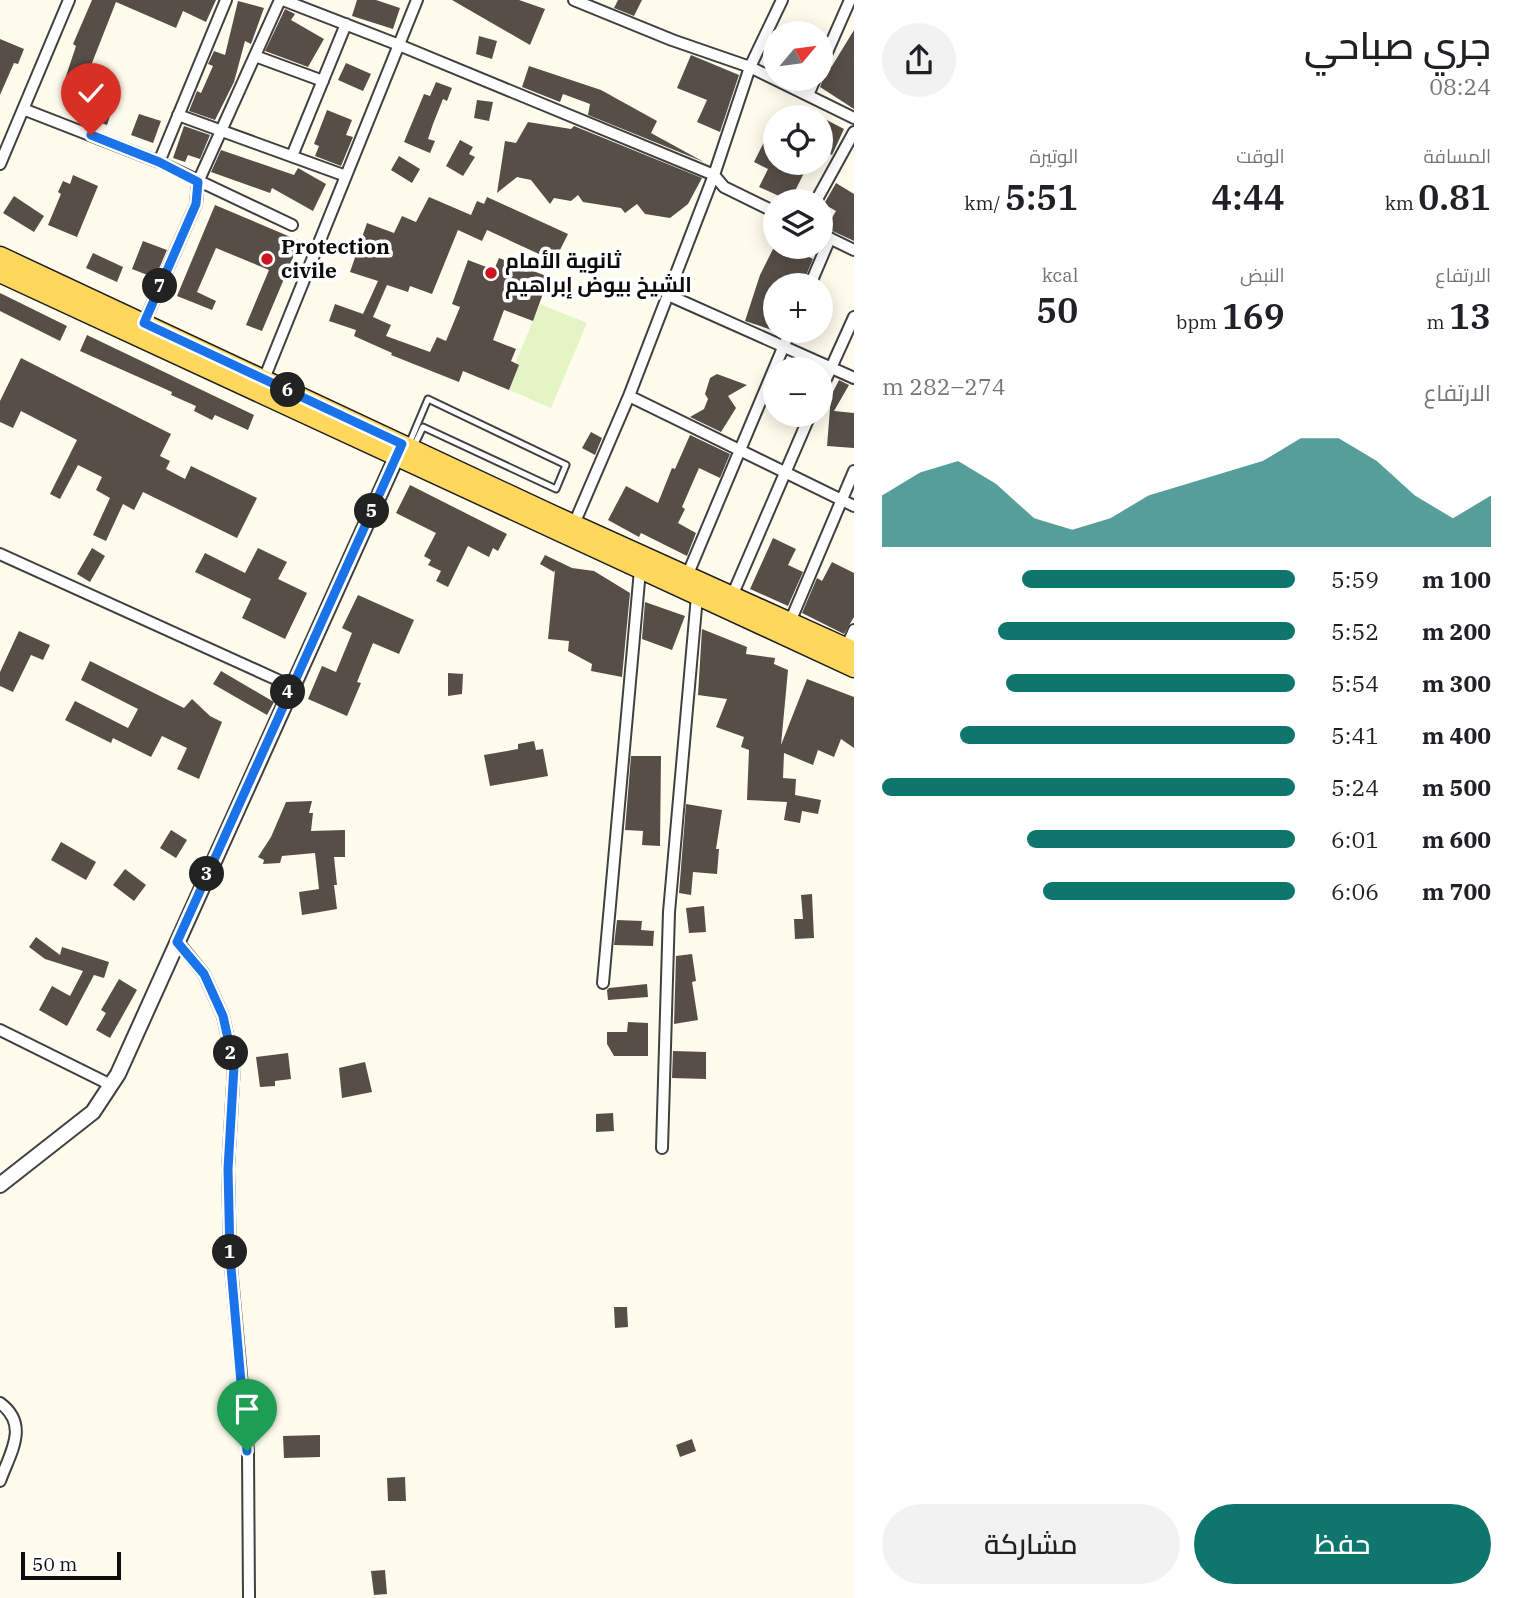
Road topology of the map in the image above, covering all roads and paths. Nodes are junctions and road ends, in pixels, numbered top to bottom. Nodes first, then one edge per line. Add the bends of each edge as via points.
1 (69, 0) edge
2 (226, 0) edge
3 (282, 0) edge
4 (417, 0) edge
5 (574, 0) edge
6 (782, 0) edge
7 (850, 0) edge
8 (346, 24) junction
9 (833, 39) edge
10 (399, 45) junction
11 (255, 56) junction
12 (750, 66) junction
13 (323, 81) junction
14 (810, 91) edge
15 (808, 95) junction
16 (23, 108) junction
17 (178, 115) junction
18 (854, 118) edge
19 (222, 130) junction
20 (854, 132) edge
21 (292, 156) junction
22 (159, 162) junction
23 (0, 164) edge
24 (714, 175) junction
25 (346, 176) junction
26 (198, 182) junction
27 (823, 189) edge
28 (763, 206) edge
29 (292, 225) dead end
30 (833, 240) edge
31 (854, 250) edge
32 (0, 256) edge
33 (0, 272) edge
34 (668, 295) junction
35 (854, 317) edge
36 (144, 323) junction
37 (785, 343) edge
38 (784, 346) junction
39 (808, 357) edge
40 (833, 361) edge
41 (833, 368) edge
42 (854, 377) edge
43 (264, 379) junction
44 (629, 396) junction
45 (805, 427) edge
46 (405, 449) junction
47 (741, 451) junction
48 (854, 471) edge
49 (786, 473) junction
50 (842, 500) junction
51 (854, 506) edge
52 (574, 524) junction
53 (0, 554) edge
54 (640, 570) junction
55 (687, 576) junction
56 (697, 596) junction
57 (732, 596) junction
58 (790, 622) junction
59 (854, 630) edge
60 (850, 649) edge
61 (854, 668) edge
62 (291, 685) junction
63 (177, 942) junction
64 (603, 983) dead end
65 (0, 1030) edge
66 (111, 1085) junction
67 (662, 1148) dead end
68 (0, 1185) edge
69 (0, 1403) edge
70 (0, 1481) edge
71 (249, 1598) edge

1 - 16 street
2 - 17 street
3 - 8 street
3 - 11 street
4 - 10 street
5 - 12 street
6 - 12 street
7 - 9 street
8 - 10 street
8 - 13 street
10 - 24 street
10 - 25 street
11 - 13 street
11 - 19 street
12 - 15 street
12 - 24 street
13 - 21 street
14 - 15 street
15 - 18 street
16 - 22 street
16 - 23 street
17 - 19 street
17 - 22 street
19 - 21 street
19 - 26 street
20 - 27 street
21 - 25 street
22 - 26 street
24 - 28 street via 724,187
24 - 34 street
25 - 43 street
26 - 29 street
26 - 36 street via 196,204
30 - 31 street
32 - 36 main road
33 - 46 main road
34 - 38 street
34 - 44 street
35 - 40 street
36 - 43 main road
37 - 38 street
38 - 39 street
38 - 47 street
41 - 42 street
43 - 46 main road
44 - 47 street
44 - 52 street
45 - 49 street
46 - 46 lane via 423,427 556,489 566,465 428,399
46 - 52 main road
46 - 54 main road
46 - 62 street
47 - 49 street
47 - 55 street
48 - 50 street
49 - 50 street
49 - 57 street
50 - 51 street
50 - 58 street
52 - 55 main road
53 - 62 street
54 - 56 main road
54 - 64 street
55 - 57 main road
56 - 61 main road
56 - 67 street via 669,912
57 - 58 main road
58 - 60 main road
59 - 60 street
62 - 63 street
63 - 66 street
63 - 71 street via 204,974 223,1016 234,1066 229,1231 247,1451
65 - 66 street
66 - 68 street via 93,1112
69 - 70 street via 15,1418 17,1427

